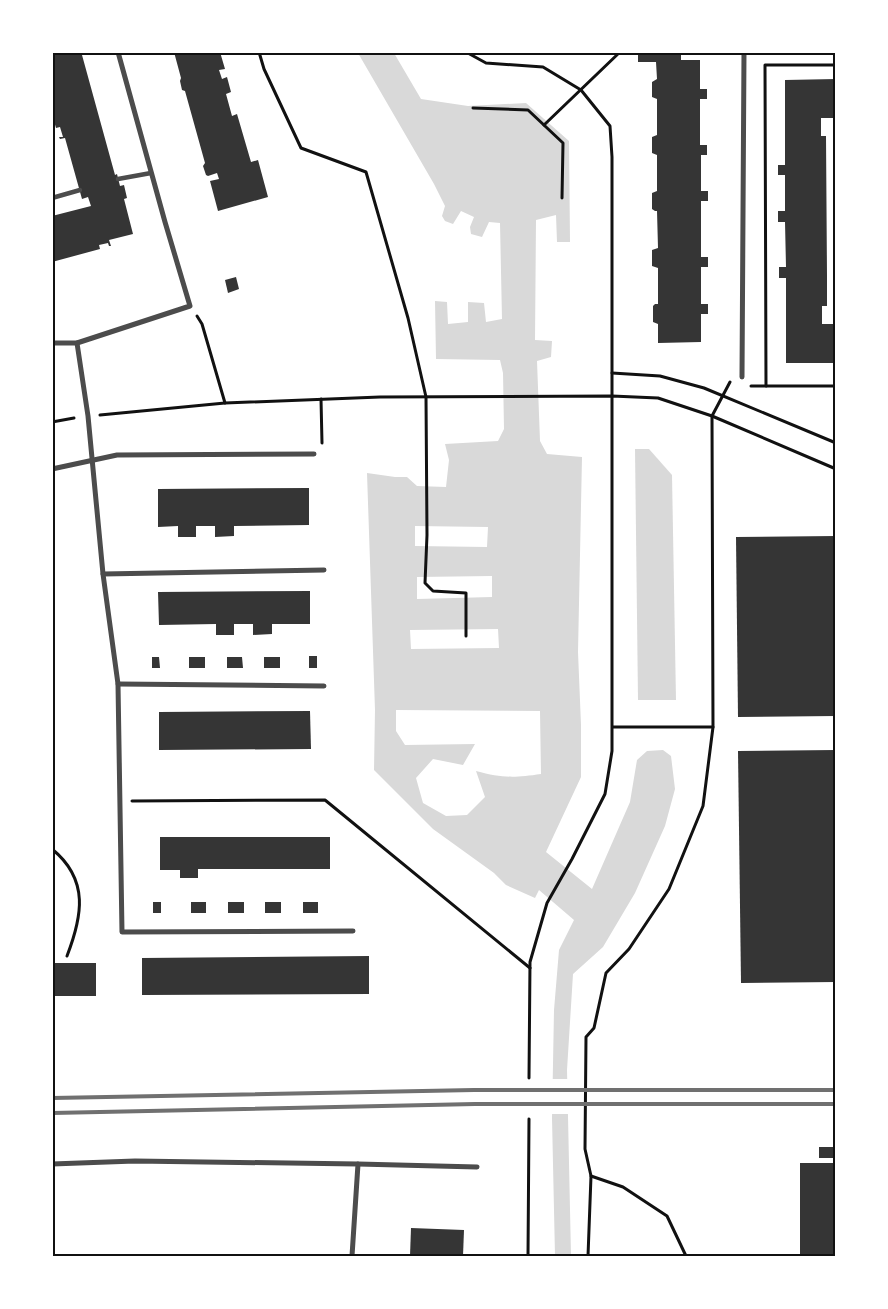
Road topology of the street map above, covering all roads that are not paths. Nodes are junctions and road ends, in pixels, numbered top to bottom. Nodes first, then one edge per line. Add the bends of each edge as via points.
1 (118, 52) edge
2 (744, 52) edge
3 (151, 173) junction
4 (118, 179) dead end
5 (80, 190) dead end
6 (52, 198) edge
7 (52, 343) edge
8 (77, 343) junction
9 (742, 378) road end
10 (314, 454) road end
11 (91, 461) junction
12 (52, 468) edge
13 (324, 570) dead end
14 (103, 574) junction
15 (118, 684) junction
16 (324, 686) dead end
17 (353, 931) dead end
18 (52, 1164) edge
19 (358, 1164) junction
20 (477, 1167) dead end
21 (352, 1256) edge

1 - 3 street
2 - 9 street
3 - 4 street
3 - 8 street via 190,306
5 - 6 street
7 - 8 street
8 - 11 street
10 - 11 street via 117,456
11 - 12 street
11 - 14 street
13 - 14 street
14 - 15 street
15 - 16 street
15 - 17 street via 122,932
18 - 19 street via 135,1161
19 - 20 street
19 - 21 street

